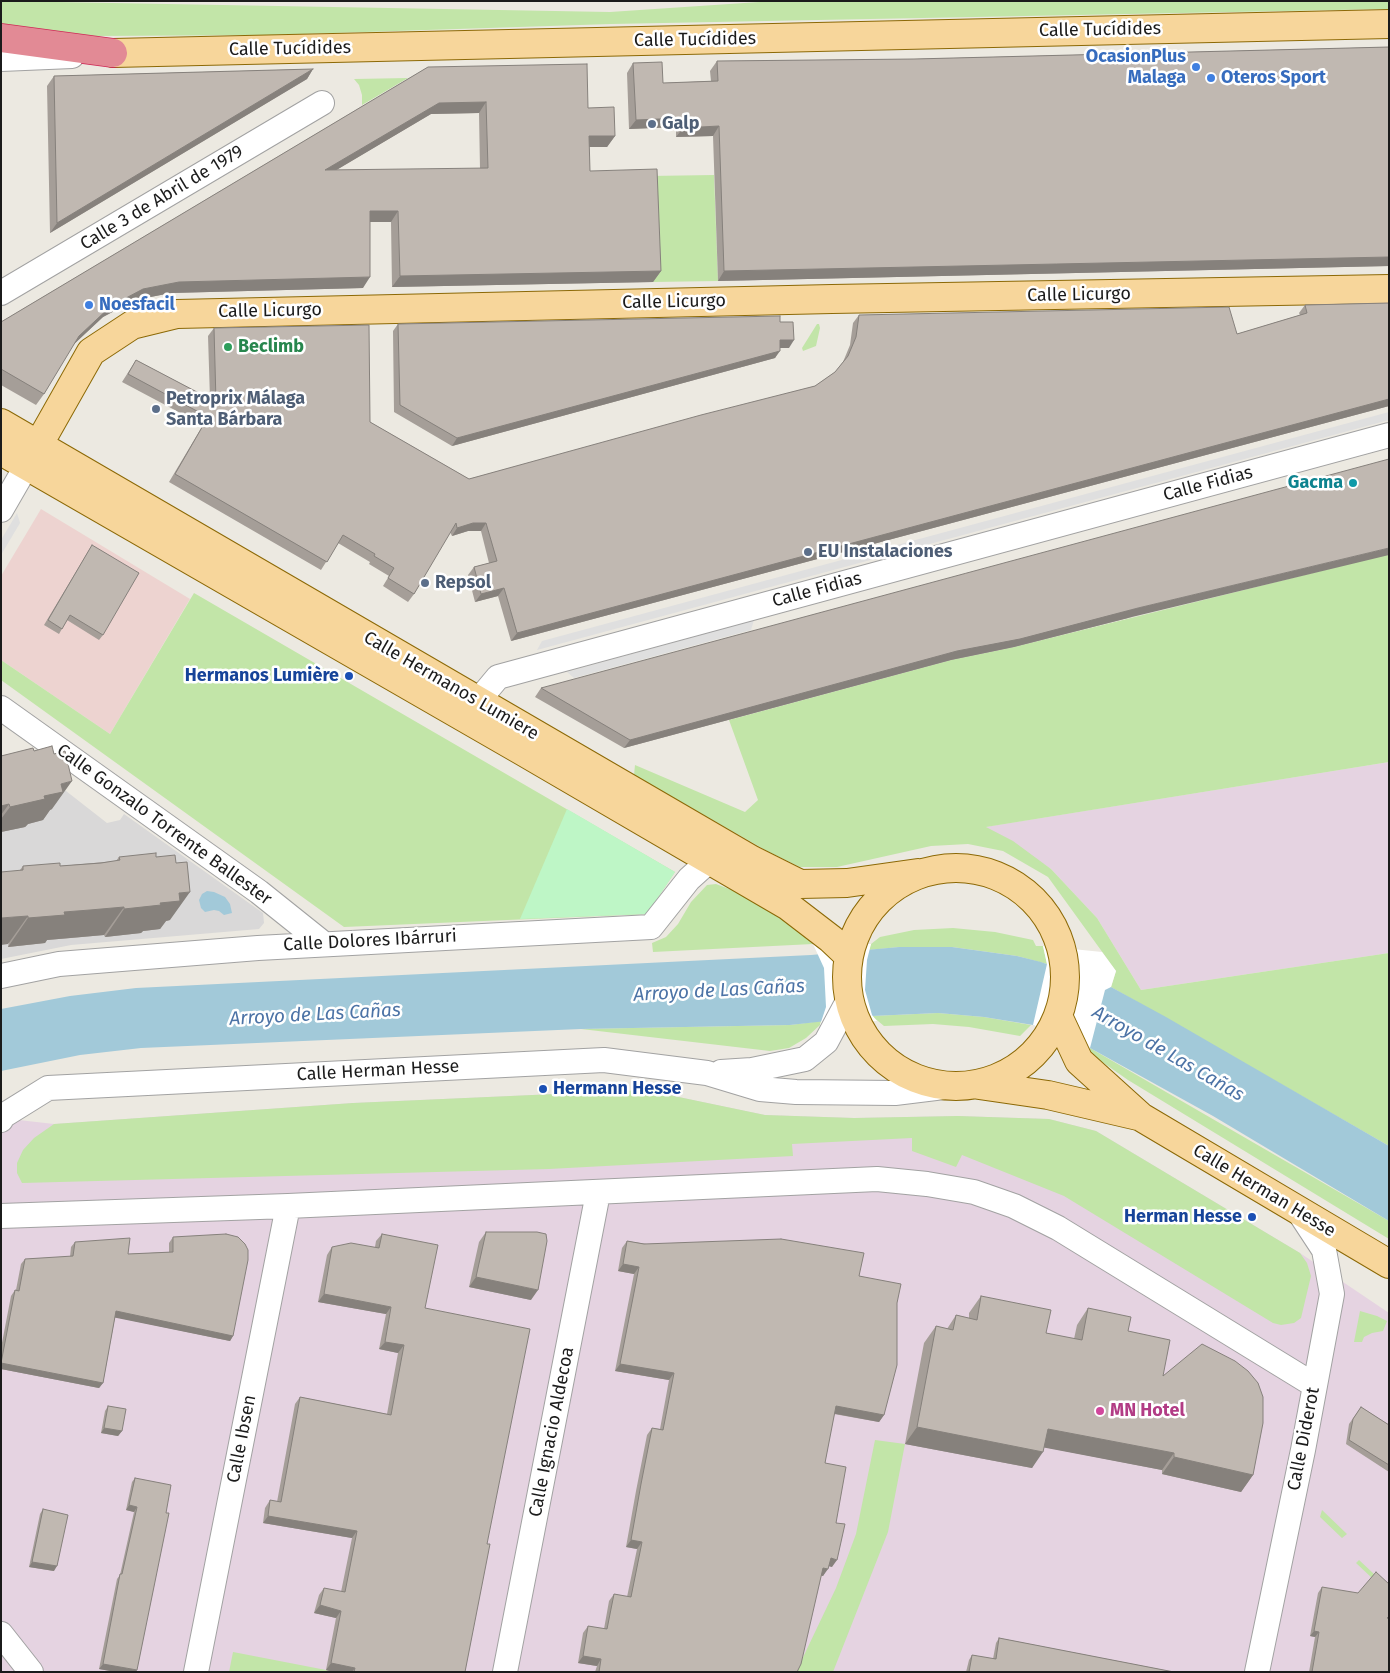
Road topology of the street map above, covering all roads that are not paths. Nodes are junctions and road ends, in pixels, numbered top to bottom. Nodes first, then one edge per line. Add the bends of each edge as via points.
1 (1389, 24) edge
2 (1, 38) edge
3 (113, 54) junction
4 (1, 59) edge
5 (322, 103) dead end
6 (1389, 289) edge
7 (1, 293) edge
8 (1, 423) edge
9 (1389, 435) edge
10 (1, 450) edge
11 (32, 456) junction
12 (1, 510) edge
13 (1, 708) edge
14 (472, 710) junction
15 (710, 860) junction
16 (918, 873) junction
17 (324, 944) junction
18 (845, 948) junction
19 (1, 976) edge
20 (847, 1016) junction
21 (1059, 1029) junction
22 (707, 1073) junction
23 (967, 1085) junction
24 (1141, 1117) junction
25 (1, 1120) edge
26 (598, 1193) junction
27 (288, 1206) junction
28 (1299, 1212) junction
29 (1, 1216) edge
30 (1389, 1264) edge
31 (1314, 1385) junction
32 (1, 1634) edge
33 (31, 1672) edge
34 (196, 1672) edge
35 (505, 1672) edge
36 (1257, 1672) edge

1 - 3 main road, Calle Tucídides
2 - 3 highway
3 - 4 street, Calle Tucídides
5 - 7 street, Calle 3 de Abril de 1979
6 - 11 main road, Calle Licurgo via 177,314 132,325 91,352
8 - 11 main road, Calle Hermanos Lumiere
9 - 14 street, Calle Fidias via 498,677
10 - 11 main road, Calle Hermanos Lumiere
11 - 12 street
11 - 14 main road, Calle Hermanos Lumiere
13 - 17 street, Calle Gonzalo Torrente Ballester via 259,892
14 - 15 main road, Calle Hermanos Lumiere
14 - 16 main road, Calle Hermanos Lumiere via 800,884 848,883
15 - 17 street, Calle Dolores Ibárruri via 690,879 652,927
15 - 18 main road, Calle Hermanos Lumiere via 788,906
16 - 18 main road via 890,888 870,906
16 - 21 main road via 941,868 986,872 1020,888 1046,913 1057,933 1066,962
17 - 19 street, Calle Dolores Ibárruri via 59,964
18 - 20 main road
20 - 22 street, Calle Herman Hesse via 826,1042 805,1059 752,1070
20 - 23 main road via 876,1053 901,1073 929,1083
21 - 23 main road via 1025,1062 1002,1077
21 - 24 main road, Calle Herman Hesse via 1079,1061
22 - 23 street, Calle Herman Hesse via 760,1089 796,1092 895,1092
22 - 25 street, Calle Herman Hesse via 604,1060 48,1088 2,1116
23 - 24 main road, Calle Herman Hesse via 1048,1095
24 - 28 main road, Calle Herman Hesse
26 - 27 street
26 - 31 street via 877,1179 974,1192 1014,1206 1058,1228
26 - 35 street, Calle Ignacio Aldecoa
27 - 29 street
27 - 34 street, Calle Ibsen
28 - 30 main road, Calle Herman Hesse
28 - 31 street, Calle Diderot via 1324,1250 1332,1294
31 - 36 street, Calle Diderot
32 - 33 street

